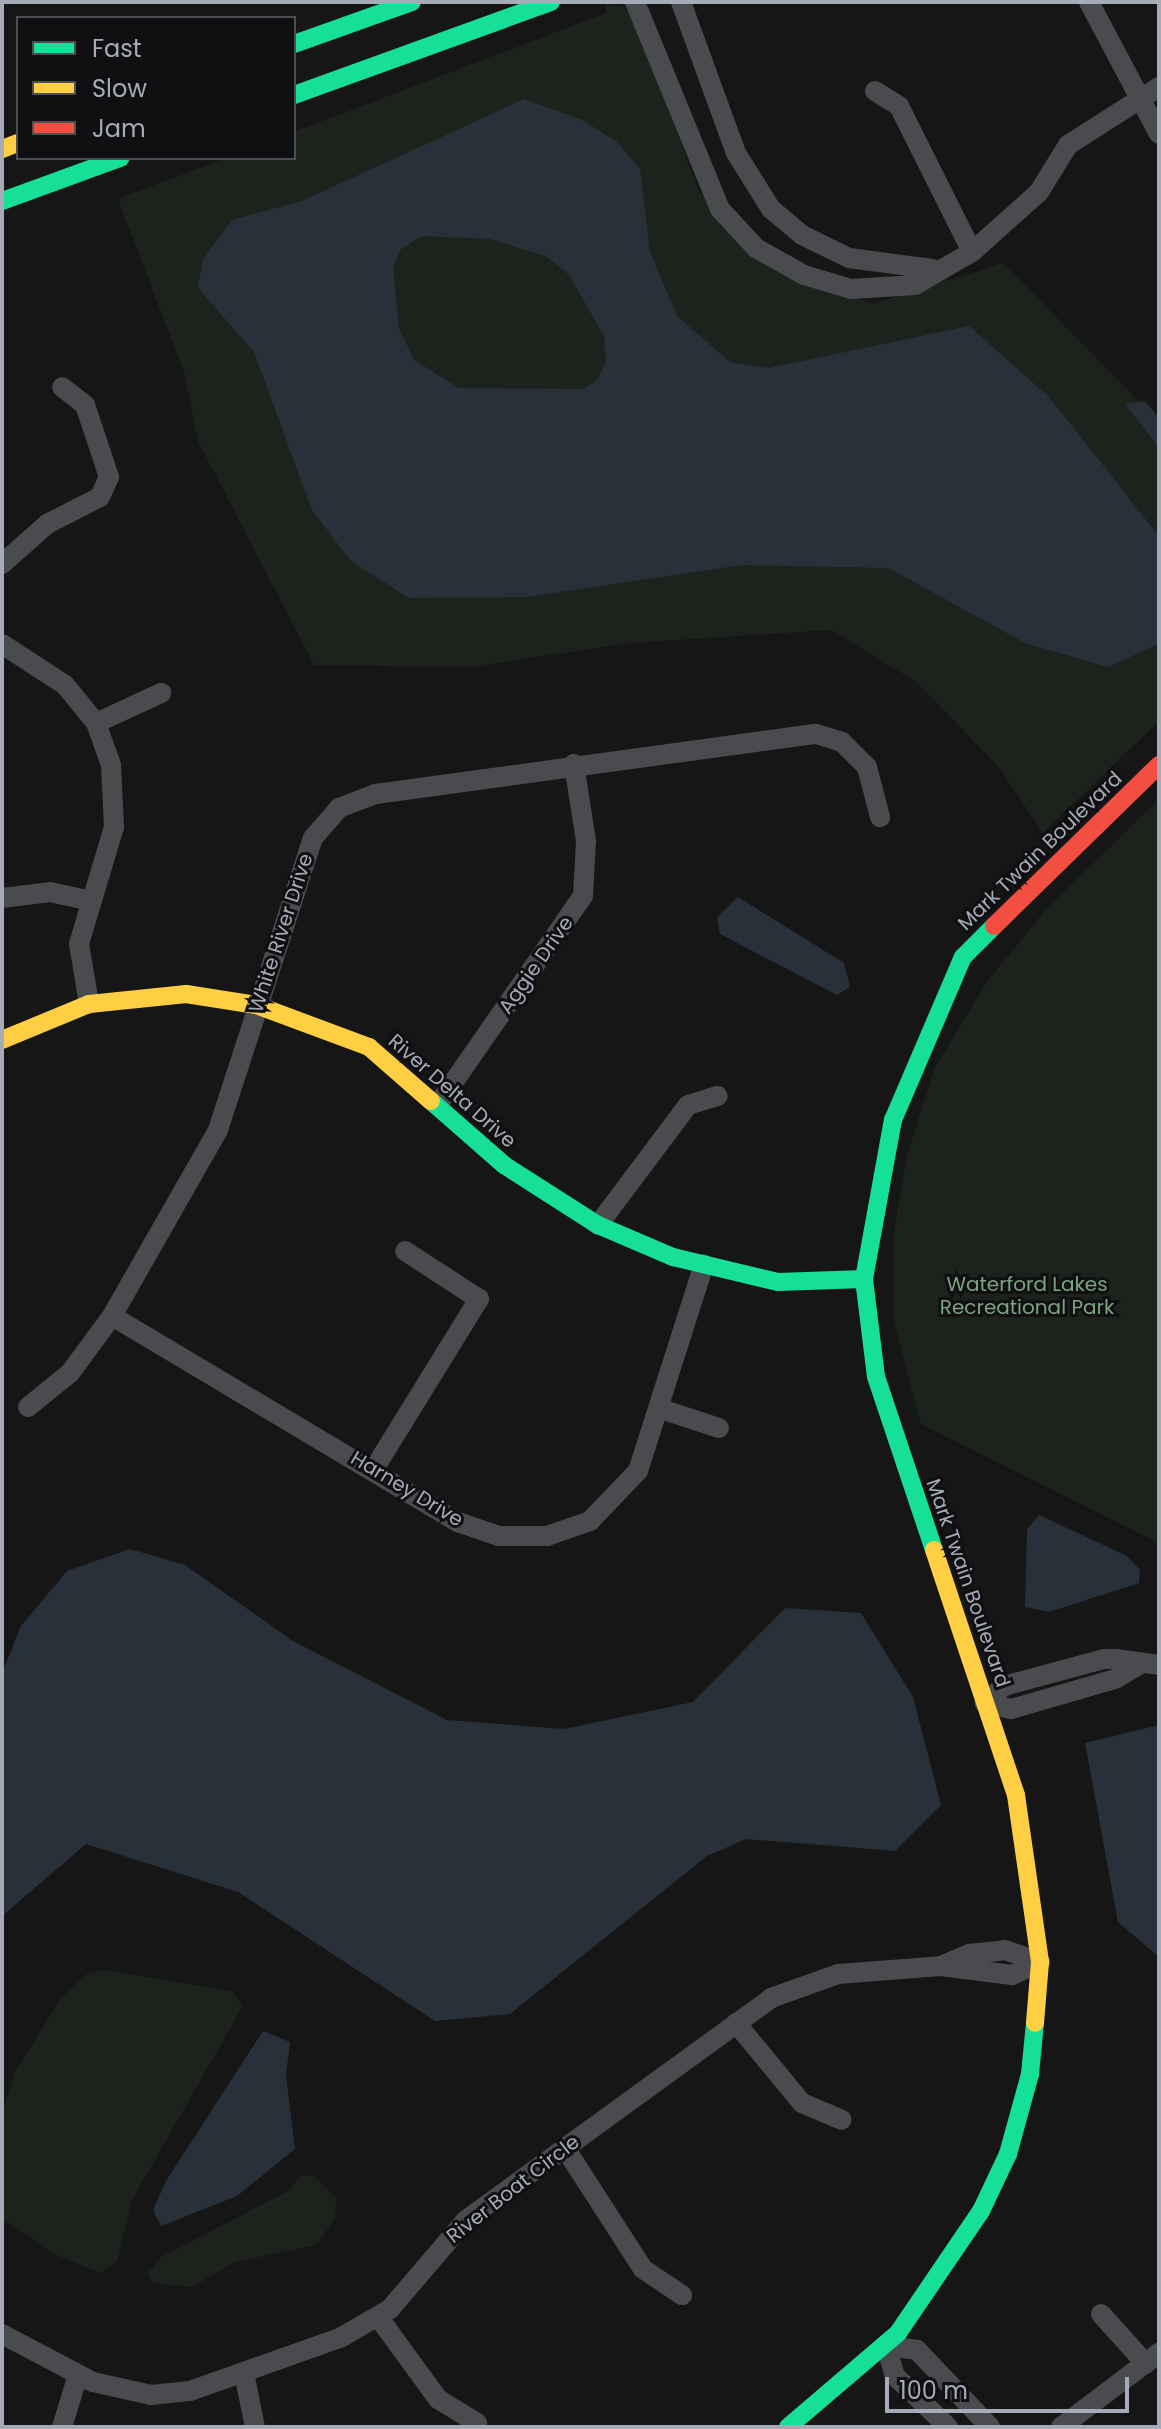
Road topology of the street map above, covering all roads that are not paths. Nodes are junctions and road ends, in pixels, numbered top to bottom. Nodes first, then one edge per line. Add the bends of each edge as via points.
1 (412, 2) edge
2 (551, 2) edge
3 (635, 2) edge
4 (681, 2) edge
5 (1089, 2) edge
6 (296, 43) edge
7 (1159, 87) edge
8 (875, 91) dead end
9 (296, 94) edge
10 (1140, 96) junction
11 (1159, 134) edge
12 (114, 160) edge
13 (3, 195) edge
14 (972, 252) junction
15 (932, 269) junction
16 (62, 387) dead end
17 (2, 564) edge
18 (2, 644) edge
19 (161, 693) dead end
20 (96, 723) junction
21 (574, 764) junction
22 (1159, 765) edge
23 (880, 817) dead end
24 (2, 898) edge
25 (91, 901) junction
26 (89, 1004) junction
27 (256, 1005) junction
28 (2, 1040) edge
29 (718, 1096) dead end
30 (439, 1103) junction
31 (598, 1225) junction
32 (405, 1251) dead end
33 (704, 1264) junction
34 (864, 1279) junction
35 (112, 1316) junction
36 (28, 1407) dead end
37 (661, 1409) junction
38 (719, 1428) dead end
39 (374, 1469) junction
40 (1150, 1664) edge
41 (985, 1703) junction
42 (1040, 1962) junction
43 (736, 2023) junction
44 (842, 2120) dead end
45 (565, 2148) junction
46 (682, 2295) dead end
47 (1101, 2314) dead end
48 (379, 2318) junction
49 (2, 2334) edge
50 (886, 2346) junction
51 (1153, 2358) edge
52 (244, 2373) junction
53 (78, 2375) junction
54 (477, 2423) dead end
55 (62, 2427) edge
56 (255, 2427) edge
57 (788, 2427) edge
58 (948, 2427) edge
59 (990, 2427) edge
60 (1061, 2427) edge

1 - 6 street
2 - 9 street
3 - 15 street via 697,167 720,209 756,248 804,275 851,289 915,285
4 - 15 street via 736,153 771,209 802,235 849,258
5 - 10 street
7 - 10 street
8 - 14 street via 899,106
10 - 11 street
10 - 14 street via 1068,145 1039,192
12 - 13 street
14 - 15 street
16 - 17 street via 85,405 109,477 100,497 47,524
18 - 20 street via 65,685
19 - 20 street
20 - 25 street via 115,803
21 - 23 street, White River Drive via 816,734 842,742 867,767
21 - 27 street, White River Drive via 376,794 339,808 313,838
21 - 30 street, Aggie Drive via 586,841 583,896
22 - 34 street, Mark Twain Boulevard via 963,957 893,1120
24 - 25 street via 50,892
25 - 26 street via 79,944
26 - 27 street, River Delta Drive via 186,994
26 - 28 street, River Delta Drive
27 - 30 street, River Delta Drive via 369,1047
27 - 35 street, White River Drive via 218,1130
29 - 31 street via 688,1105
30 - 31 street, River Delta Drive via 504,1165
31 - 33 street, River Delta Drive
32 - 39 street via 479,1299
33 - 34 street, River Delta Drive via 778,1282
33 - 37 street, Harney Drive
34 - 41 street, Mark Twain Boulevard via 876,1377
35 - 36 street, White River Drive via 70,1373
35 - 39 street, Harney Drive
37 - 38 street
37 - 39 street, Harney Drive via 623,1492 564,1533 481,1532
40 - 41 street via 1011,1709
41 - 42 street, Mark Twain Boulevard via 1016,1795
42 - 43 street, River Boat Circle via 1012,1975 941,1966 821,1978
42 - 50 street, Mark Twain Boulevard via 1030,2074 1008,2154 953,2259
43 - 44 street via 802,2103
43 - 45 street, River Boat Circle
45 - 46 street via 643,2269
45 - 48 street, River Boat Circle via 456,2229
47 - 51 street
48 - 52 street, River Boat Circle
48 - 54 street via 438,2399
49 - 53 street, River Boat Circle
50 - 57 street, Mark Twain Boulevard
50 - 58 street via 895,2376
50 - 59 street via 917,2350
51 - 60 street
52 - 53 street, River Boat Circle via 151,2395
52 - 56 street
53 - 55 street

